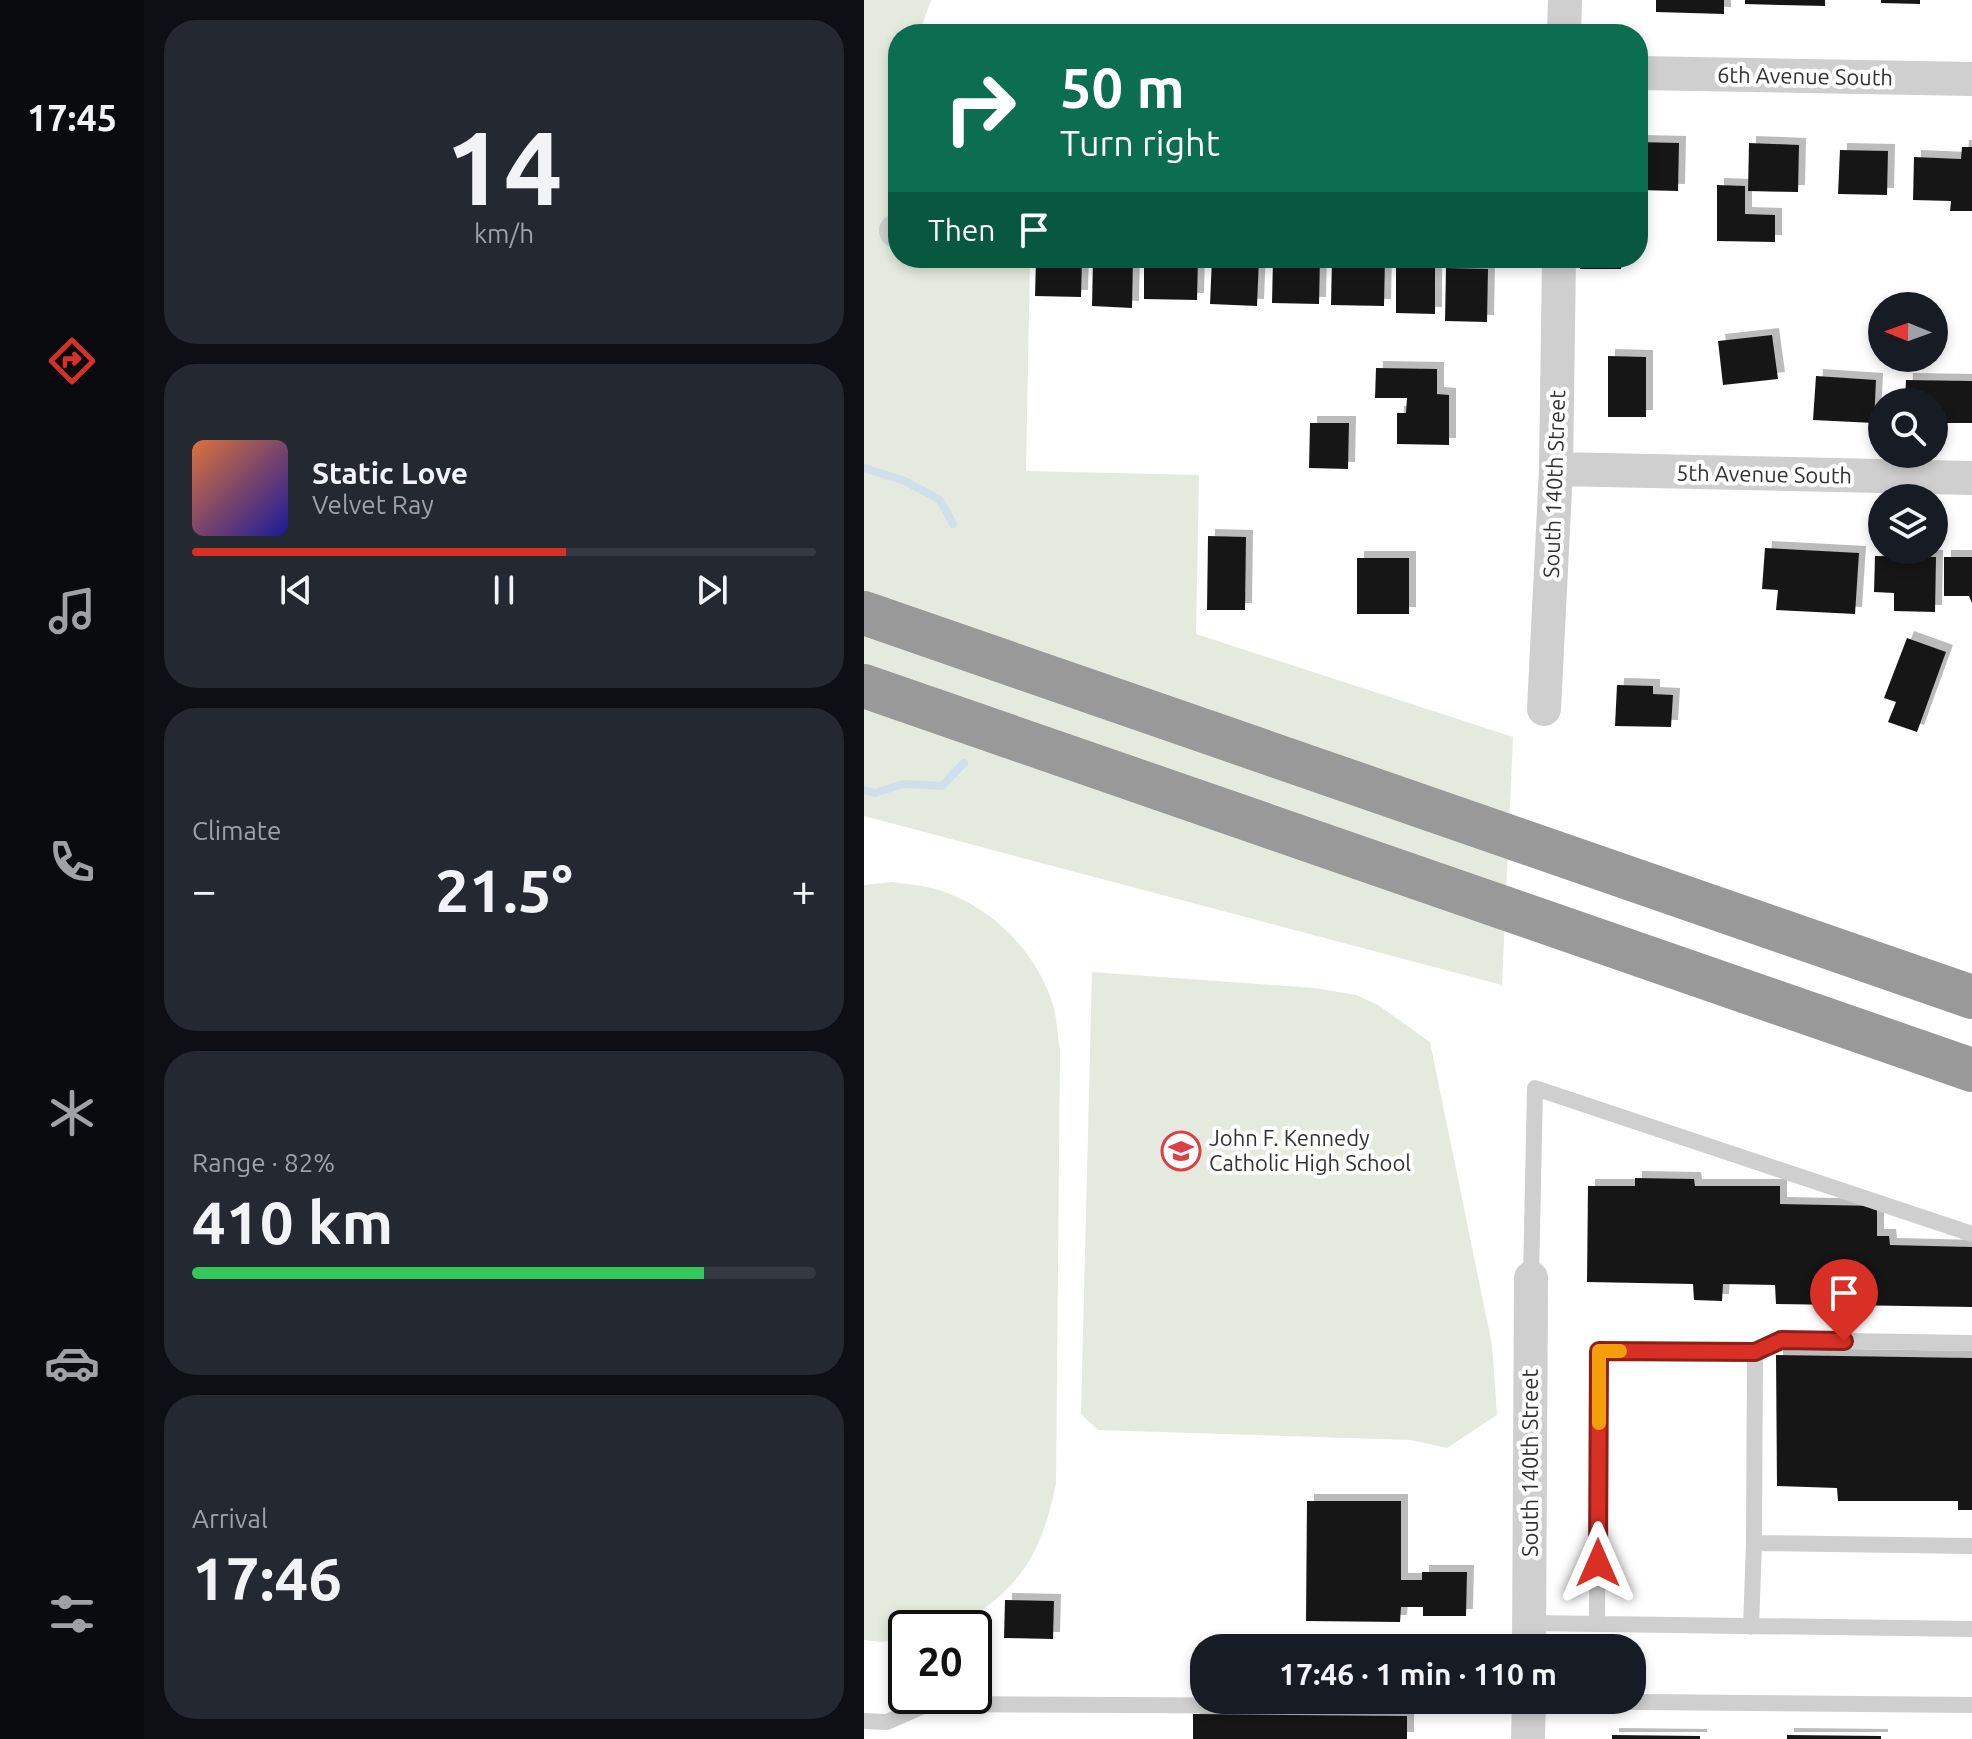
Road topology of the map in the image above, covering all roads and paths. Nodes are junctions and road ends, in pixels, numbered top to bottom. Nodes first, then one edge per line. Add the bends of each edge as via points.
1 (1565, 0) edge
2 (1564, 24) edge
3 (1648, 73) edge
4 (1972, 79) edge
5 (1559, 268) edge
6 (1556, 469) junction
7 (1972, 478) edge
8 (864, 613) edge
9 (864, 686) edge
10 (1544, 709) dead end
11 (1972, 997) edge
12 (1972, 1070) edge
13 (1972, 1234) edge
14 (1531, 1278) joint
15 (1972, 1343) edge
16 (1755, 1352) junction
17 (1754, 1543) junction
18 (1972, 1546) edge
19 (1597, 1624) junction
20 (1751, 1627) junction
21 (1972, 1629) edge
22 (1529, 1634) edge
23 (1540, 1634) edge
24 (1646, 1701) edge
25 (1190, 1705) edge
26 (1972, 1705) edge
27 (1529, 1714) edge
28 (864, 1721) edge
29 (1528, 1739) edge

1 - 2 street
3 - 4 street, 6th Avenue South
5 - 6 street, South 140th Street
6 - 7 street, 5th Avenue South
6 - 10 street, South 140th Street
8 - 11 highway
9 - 12 highway
13 - 14 lane via 1535,1088
14 - 22 street, South 140th Street
15 - 16 lane via 1781,1340
16 - 17 lane
16 - 19 lane via 1599,1351
17 - 18 lane
17 - 20 lane
19 - 20 lane
19 - 23 lane
20 - 21 lane
24 - 26 lane
25 - 28 lane via 928,1704 887,1722
27 - 29 street

